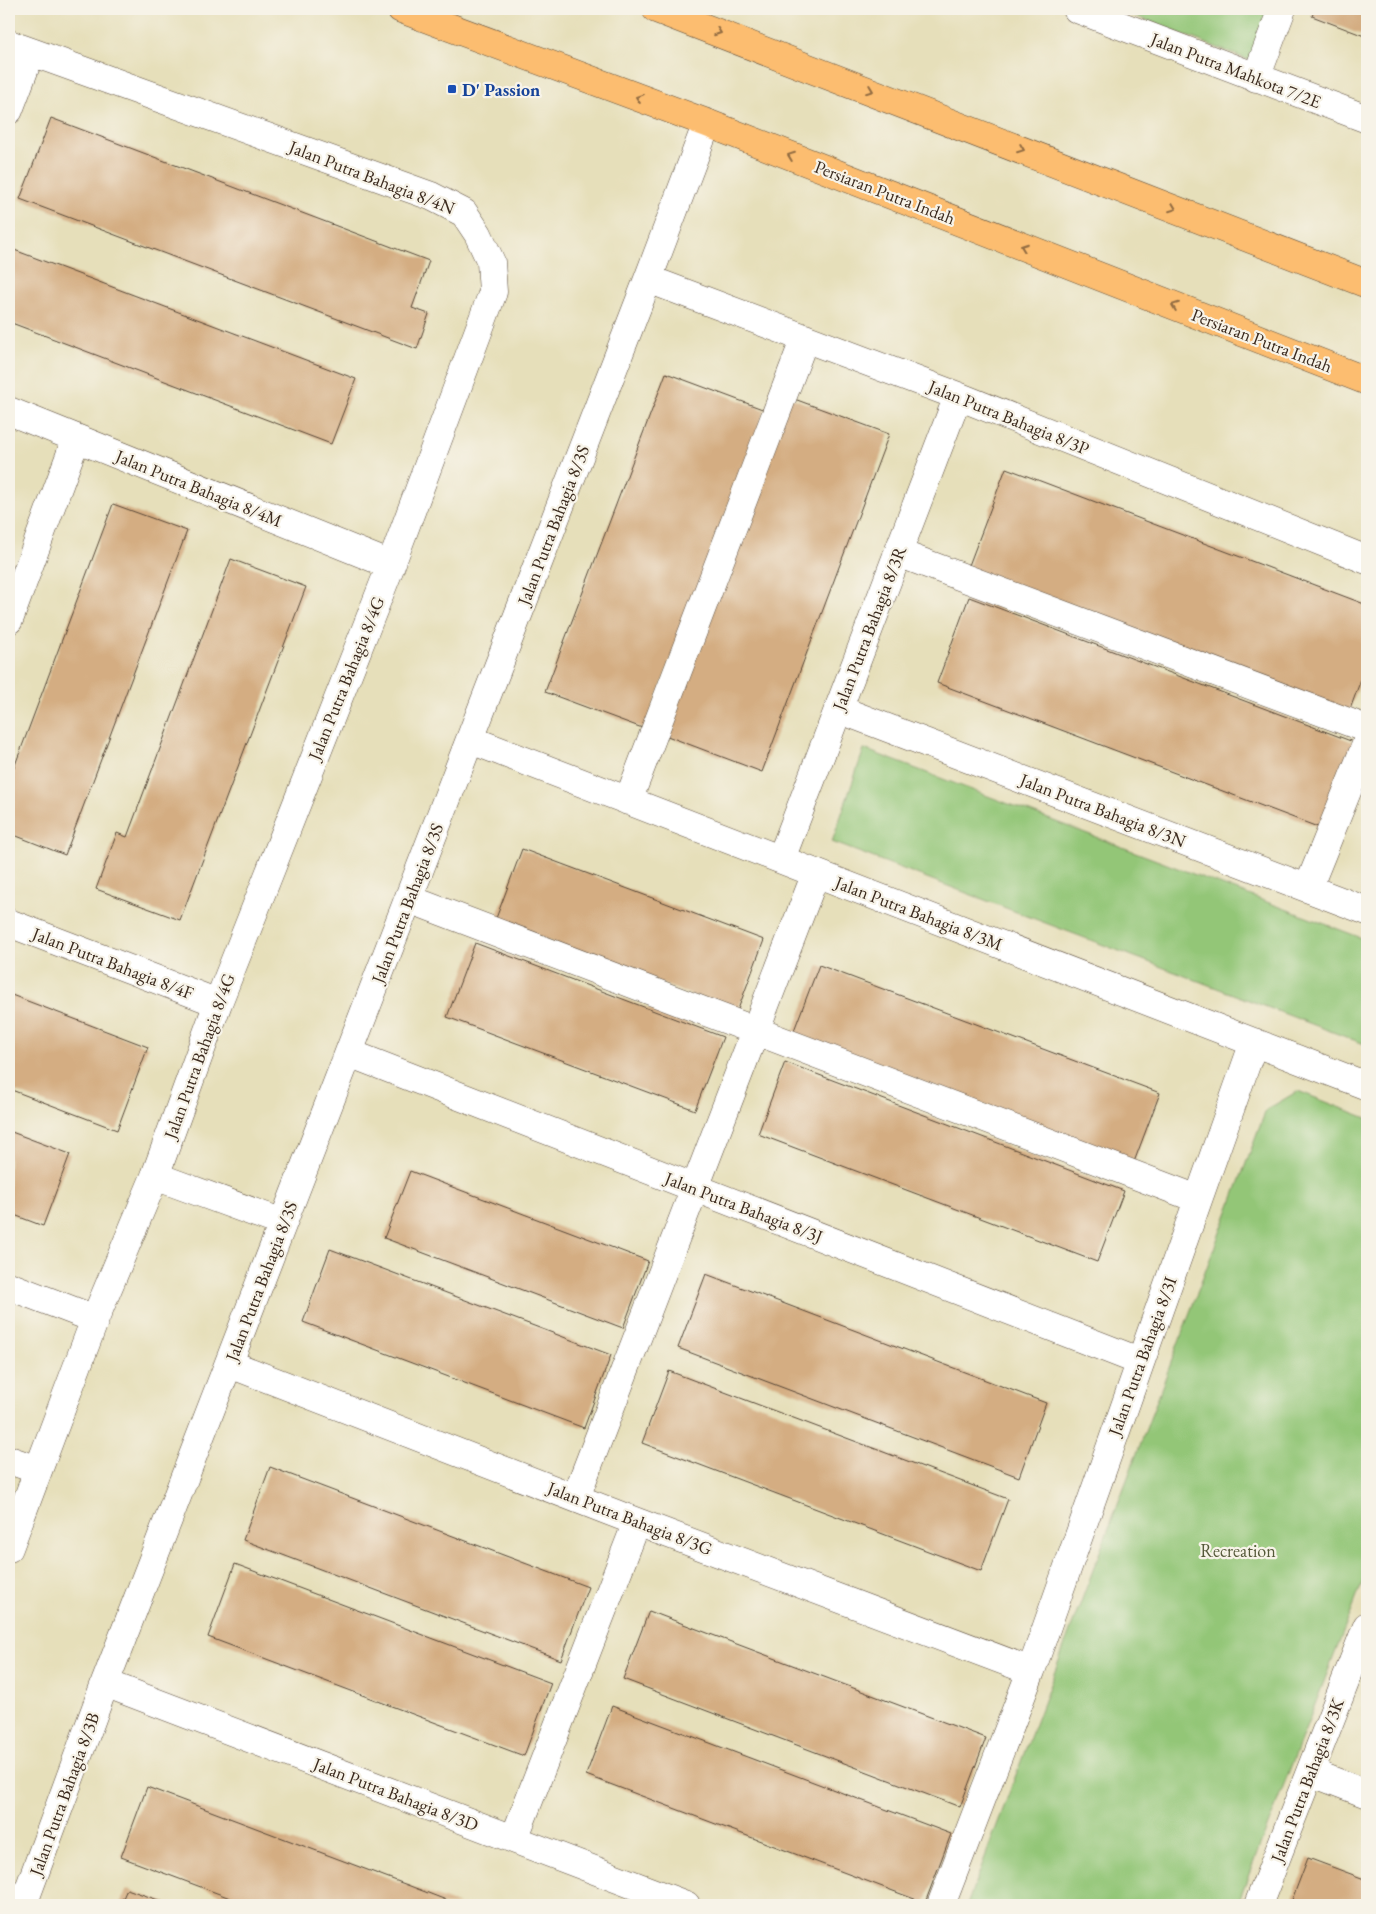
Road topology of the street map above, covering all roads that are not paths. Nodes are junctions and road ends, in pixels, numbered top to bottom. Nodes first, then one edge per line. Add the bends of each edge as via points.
1 (401, 9) edge
2 (656, 9) edge
3 (1078, 9) edge
4 (1282, 9) edge
5 (20, 48) edge
6 (1256, 78) junction
7 (9, 110) edge
8 (1367, 119) edge
9 (707, 123) junction
10 (648, 279) junction
11 (1367, 284) edge
12 (804, 338) junction
13 (1367, 381) edge
14 (958, 396) junction
15 (9, 411) edge
16 (76, 438) junction
17 (898, 553) junction
18 (1367, 560) edge
19 (391, 564) junction
20 (16, 576) edge
21 (9, 620) edge
22 (838, 709) junction
23 (1367, 728) edge
24 (470, 740) junction
25 (1367, 742) edge
26 (628, 801) junction
27 (780, 859) junction
28 (816, 873) junction
29 (1308, 888) junction
30 (409, 899) junction
31 (1367, 911) edge
32 (9, 923) edge
33 (218, 1003) junction
34 (756, 1030) junction
35 (1254, 1042) junction
36 (349, 1053) junction
37 (1367, 1086) edge
38 (155, 1176) junction
39 (695, 1189) junction
40 (1198, 1200) junction
41 (283, 1223) junction
42 (9, 1286) edge
43 (95, 1319) junction
44 (1140, 1361) junction
45 (230, 1364) junction
46 (9, 1460) edge
47 (38, 1470) junction
48 (576, 1497) junction
49 (637, 1522) junction
50 (9, 1548) edge
51 (1367, 1626) edge
52 (1031, 1671) junction
53 (105, 1683) junction
54 (1310, 1772) junction
55 (1367, 1794) edge
56 (514, 1839) junction
57 (678, 1904) edge
58 (23, 1905) edge
59 (941, 1905) edge
60 (1258, 1905) edge

9 -> 1 main road, Persiaran Putra Indah
2 -> 11 main road
3 - 6 street, Jalan Putra Mahkota 7/2E
4 - 6 street
5 - 7 street
5 - 19 street, Jalan Putra Bahagia 8/4N via 431,196 464,213 491,262 493,292
6 - 8 street, Jalan Putra Mahkota 7/2E
9 - 10 street, Jalan Putra Bahagia 8/3S
13 -> 9 main road, Persiaran Putra Indah
10 - 12 street, Jalan Putra Bahagia 8/3P
10 - 24 street, Jalan Putra Bahagia 8/3S
12 - 14 street, Jalan Putra Bahagia 8/3P
12 - 26 street
14 - 17 street, Jalan Putra Bahagia 8/3R
14 - 18 street, Jalan Putra Bahagia 8/3P
15 - 16 street, Jalan Putra Bahagia 8/4M
16 - 19 street, Jalan Putra Bahagia 8/4M
16 - 20 street
17 - 22 street, Jalan Putra Bahagia 8/3R
17 - 23 street
19 - 33 street, Jalan Putra Bahagia 8/4G
20 - 21 street
22 - 27 street, Jalan Putra Bahagia 8/3R
22 - 29 street, Jalan Putra Bahagia 8/3N
24 - 26 street, Jalan Putra Bahagia 8/3M
24 - 30 street, Jalan Putra Bahagia 8/3S
25 - 29 street
26 - 27 street, Jalan Putra Bahagia 8/3M
27 - 28 street, Jalan Putra Bahagia 8/3M
28 - 34 street
28 - 35 street, Jalan Putra Bahagia 8/3M
29 - 31 street, Jalan Putra Bahagia 8/3N
30 - 34 street
30 - 36 street, Jalan Putra Bahagia 8/3S
32 - 33 street, Jalan Putra Bahagia 8/4F
33 - 38 street, Jalan Putra Bahagia 8/4G
34 - 39 street
34 - 40 street
35 - 37 street, Jalan Putra Bahagia 8/3M
35 - 40 street, Jalan Putra Bahagia 8/3I
36 - 39 street, Jalan Putra Bahagia 8/3J
36 - 41 street, Jalan Putra Bahagia 8/3S
38 - 41 street
38 - 43 street, Jalan Putra Bahagia 8/4G
39 - 44 street, Jalan Putra Bahagia 8/3J
39 - 48 street
40 - 44 street, Jalan Putra Bahagia 8/3I
41 - 45 street, Jalan Putra Bahagia 8/3S
42 - 43 street
43 - 47 street, Jalan Putra Bahagia 8/4G
44 - 52 street, Jalan Putra Bahagia 8/3I
45 - 48 street, Jalan Putra Bahagia 8/3G
45 - 53 street, Jalan Putra Bahagia 8/3S
46 - 47 street
47 - 50 street, Jalan Putra Bahagia 8/4G
48 - 49 street, Jalan Putra Bahagia 8/3G
49 - 52 street, Jalan Putra Bahagia 8/3G
49 - 56 street
51 - 54 street, Jalan Putra Bahagia 8/3K
52 - 59 street, Jalan Putra Bahagia 8/3I
53 - 56 street, Jalan Putra Bahagia 8/3D
53 - 58 street, Jalan Putra Bahagia 8/3B
54 - 55 street
54 - 60 street, Jalan Putra Bahagia 8/3K
56 - 57 street, Jalan Putra Bahagia 8/3D

